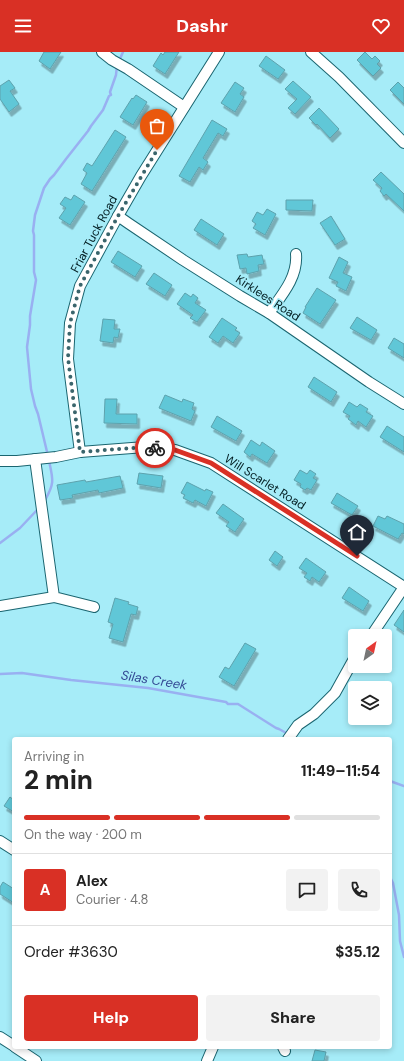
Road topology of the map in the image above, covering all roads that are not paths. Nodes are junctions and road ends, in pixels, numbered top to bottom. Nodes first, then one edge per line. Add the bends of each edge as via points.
1 (102, 52) edge
2 (219, 52) edge
3 (311, 52) edge
4 (184, 107) junction
5 (404, 143) edge
6 (118, 216) junction
7 (296, 254) dead end
8 (269, 313) junction
9 (404, 404) edge
10 (80, 452) junction
11 (35, 459) junction
12 (0, 461) edge
13 (404, 587) edge
14 (54, 597) junction
15 (0, 606) edge
16 (94, 607) dead end
17 (376, 629) edge
18 (348, 670) edge
19 (293, 732) edge
20 (0, 840) edge
21 (12, 849) edge
22 (0, 1037) edge
23 (12, 1046) edge
24 (17, 1049) edge
25 (212, 1049) edge
26 (36, 1061) edge
27 (206, 1061) edge

1 - 4 street
2 - 4 street, Friar Tuck Road
3 - 5 street
4 - 6 street, Friar Tuck Road
6 - 8 street, Kirklees Road
6 - 10 street, Friar Tuck Road via 80,286 70,323 68,358
7 - 8 street via 293,278
8 - 9 street, Kirklees Road
10 - 11 street, Will Scarlet Road
10 - 13 street, Will Scarlet Road via 145,447 175,450 211,463
11 - 12 street, Will Scarlet Road
11 - 14 street
13 - 17 street
14 - 15 street
14 - 16 street
18 - 19 street via 335,693
20 - 21 street
22 - 23 street
24 - 26 street
25 - 27 street

